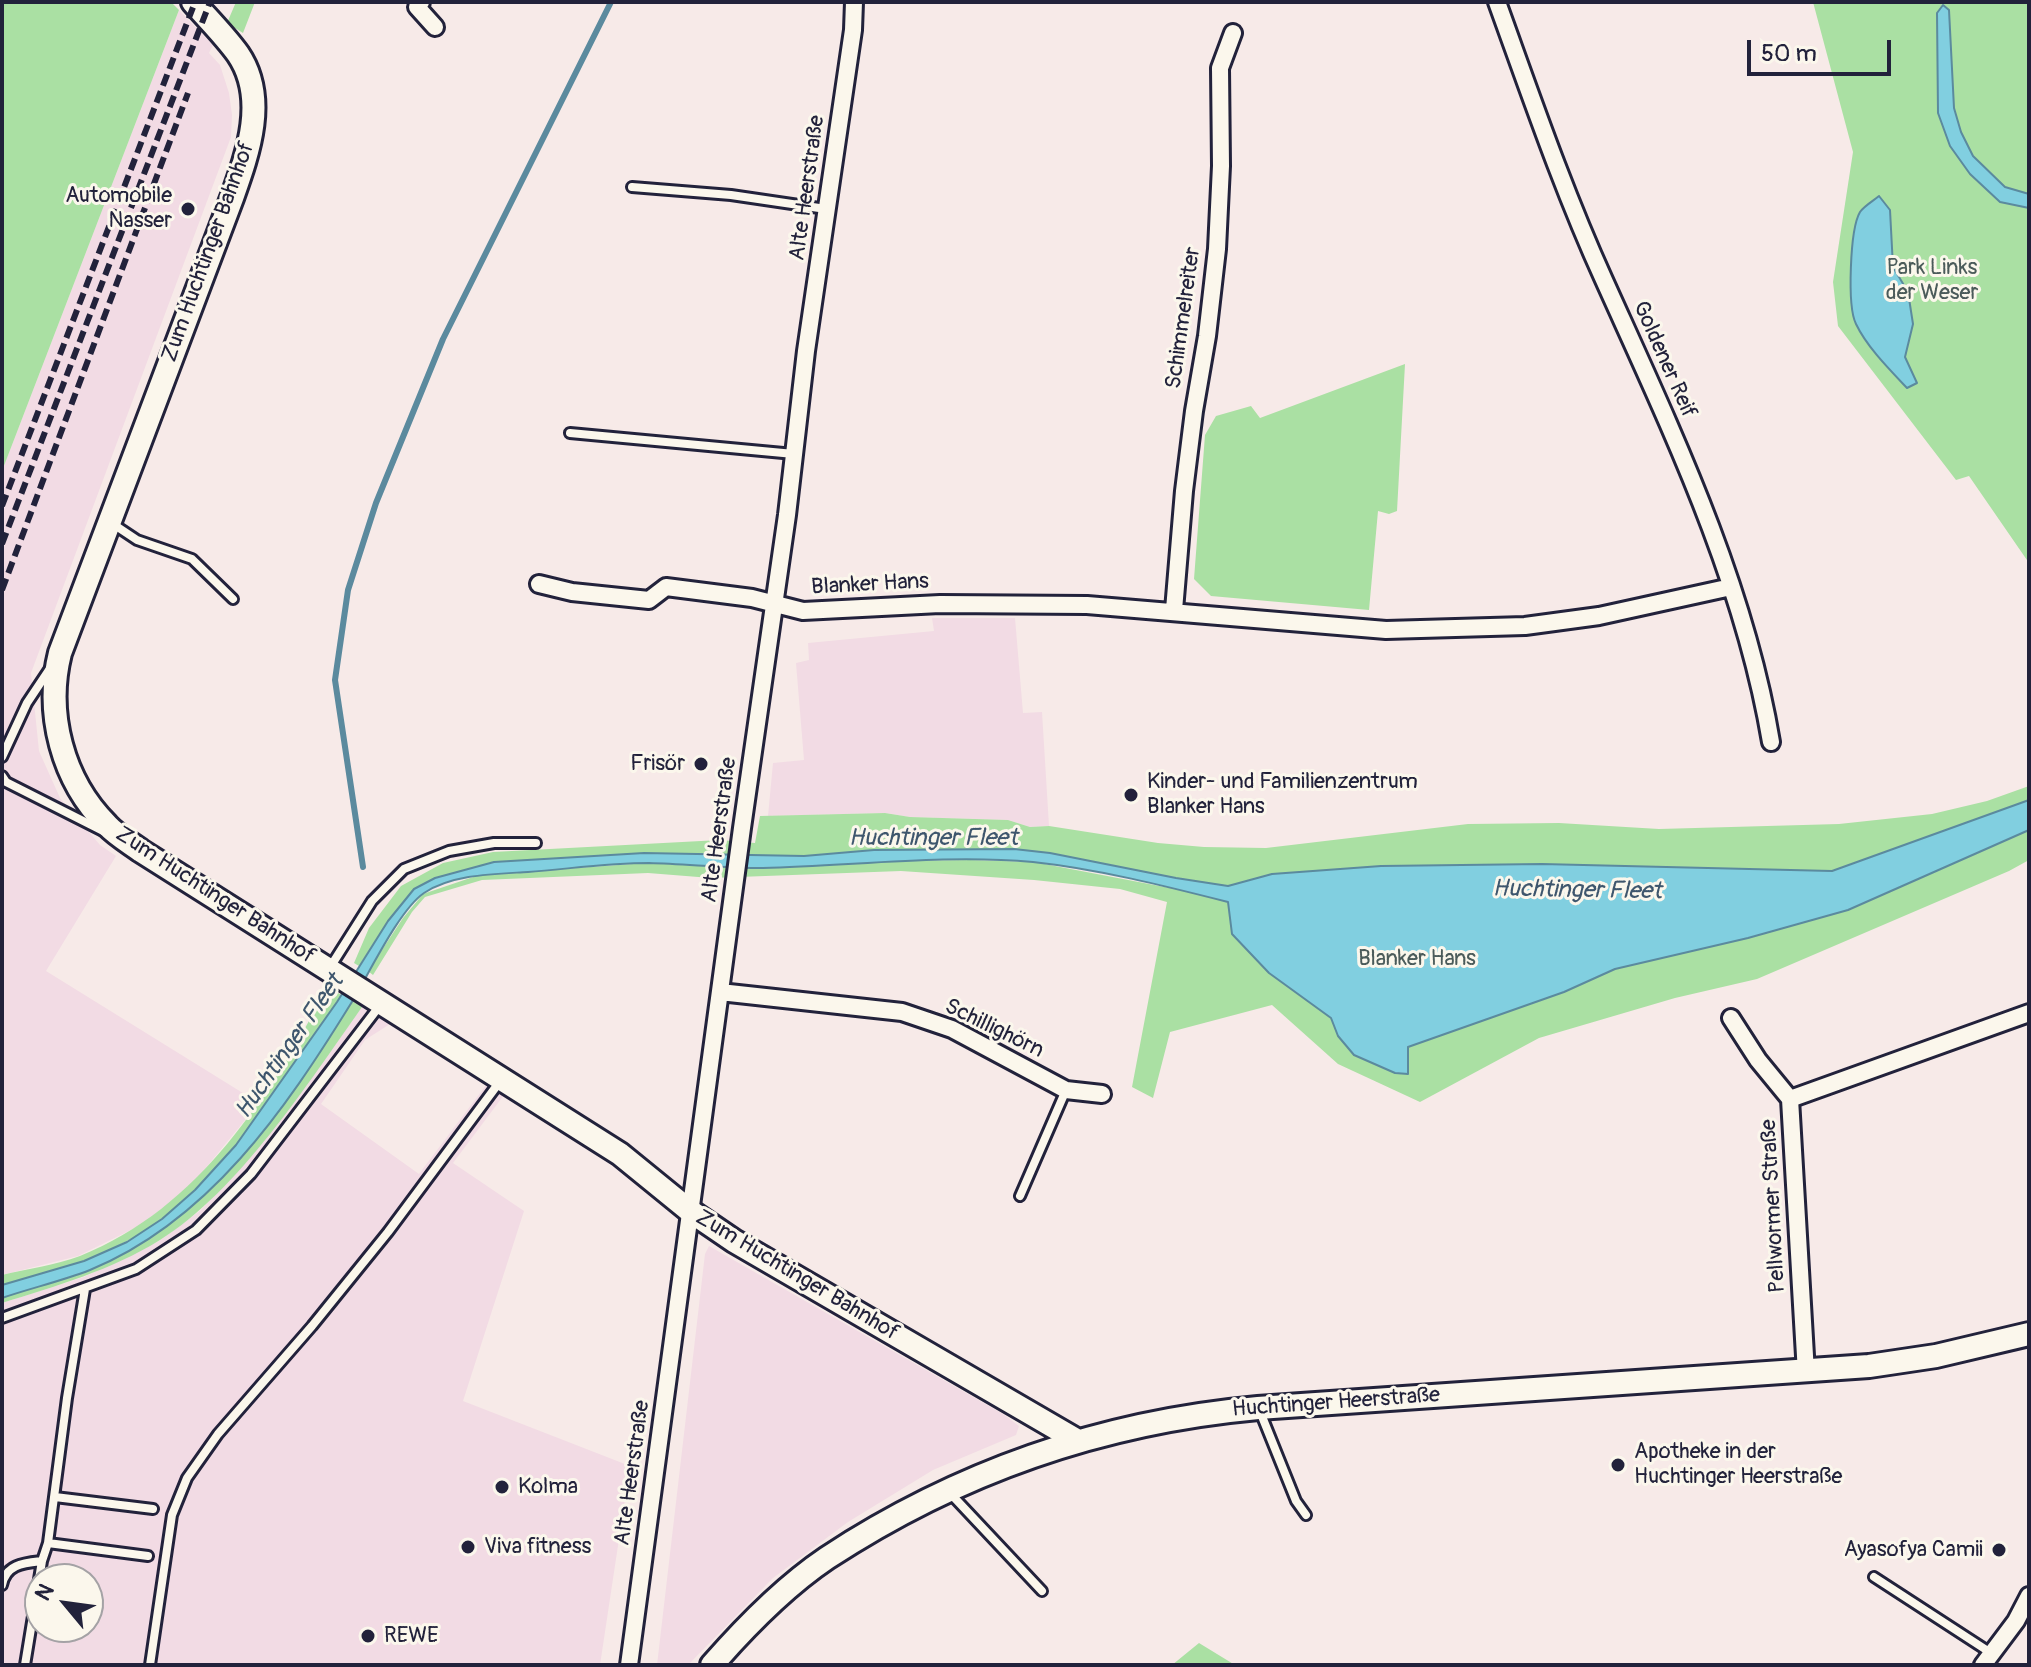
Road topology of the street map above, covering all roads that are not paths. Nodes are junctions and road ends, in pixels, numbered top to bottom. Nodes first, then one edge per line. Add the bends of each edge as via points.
1 (193, 2) edge
2 (421, 2) edge
3 (854, 2) edge
4 (1497, 2) edge
5 (435, 27) dead end
6 (1233, 33) dead end
7 (632, 187) dead end
8 (827, 209) junction
9 (570, 433) dead end
10 (794, 454) junction
11 (109, 522) junction
12 (539, 584) dead end
13 (1731, 587) junction
14 (233, 599) dead end
15 (775, 605) junction
16 (1174, 610) junction
17 (60, 653) junction
18 (1771, 742) dead end
19 (2, 757) edge
20 (2, 776) edge
21 (536, 843) dead end
22 (141, 851) junction
23 (329, 970) junction
24 (720, 992) junction
25 (381, 1003) junction
26 (2029, 1013) edge
27 (1731, 1018) dead end
28 (502, 1078) junction
29 (1066, 1090) junction
30 (1102, 1094) dead end
31 (1790, 1099) junction
32 (1020, 1196) dead end
33 (690, 1211) junction
34 (85, 1289) junction
35 (2, 1318) edge
36 (2029, 1334) edge
37 (1806, 1373) junction
38 (1258, 1408) junction
39 (1078, 1441) junction
40 (948, 1492) junction
41 (55, 1497) junction
42 (153, 1509) dead end
43 (1306, 1515) dead end
44 (48, 1543) junction
45 (148, 1556) dead end
46 (42, 1561) junction
47 (1874, 1577) dead end
48 (2, 1585) edge
49 (1042, 1591) dead end
50 (2029, 1596) edge
51 (2022, 1626) edge
52 (1987, 1659) edge
53 (25, 1665) edge
54 (150, 1665) edge
55 (629, 1665) edge
56 (712, 1665) edge

1 - 11 street, Zum Huchtinger Bahnhof via 247,71 252,133
2 - 5 street via 417,7
3 - 8 street, Alte Heerstraße
4 - 13 street, Goldener Reif via 1568,195 1698,492
6 - 16 street, Schimmelreiter via 1220,68 1217,249 1184,491
7 - 8 lane
8 - 10 street, Alte Heerstraße
9 - 10 lane
10 - 15 street, Alte Heerstraße
11 - 14 lane via 137,540 192,559
11 - 17 street, Zum Huchtinger Bahnhof
12 - 15 street, Blanker Hans via 649,600 666,587
13 - 16 street, Blanker Hans via 1599,616 1455,630 1386,630
13 - 18 street, Goldener Reif
15 - 16 street, Blanker Hans via 803,611 1014,603
15 - 24 street, Alte Heerstraße
17 - 19 lane via 27,703
17 - 22 street, Zum Huchtinger Bahnhof via 54,712 69,767 92,808
20 - 22 lane
21 - 23 lane via 449,851 404,869 372,901
22 - 23 street, Zum Huchtinger Bahnhof
23 - 25 street, Zum Huchtinger Bahnhof
24 - 29 street, Schillighörn via 902,1012 952,1029
24 - 33 street, Alte Heerstraße
25 - 28 street, Zum Huchtinger Bahnhof
25 - 34 lane via 251,1174 196,1230 136,1269
26 - 31 street, Pellwormer Straße
27 - 31 street
28 - 33 street, Zum Huchtinger Bahnhof via 620,1154
28 - 54 lane via 388,1232 187,1478 172,1515
29 - 30 street, Schillighörn
29 - 32 lane
31 - 37 street, Pellwormer Straße
33 - 39 street, Zum Huchtinger Bahnhof
33 - 55 street, Alte Heerstraße
34 - 35 lane
34 - 41 lane
36 - 37 street, Huchtinger Heerstraße via 1936,1356
37 - 38 street, Huchtinger Heerstraße
38 - 39 street, Huchtinger Heerstraße via 1173,1418
38 - 43 lane
39 - 40 street, Huchtinger Heerstraße
40 - 49 lane
40 - 56 street, Huchtinger Heerstraße via 826,1559 767,1607
41 - 42 lane
41 - 44 lane
44 - 45 lane
44 - 46 lane
46 - 48 lane via 17,1563 3,1576
46 - 53 lane
47 - 52 lane
50 - 51 street
51 - 52 street

